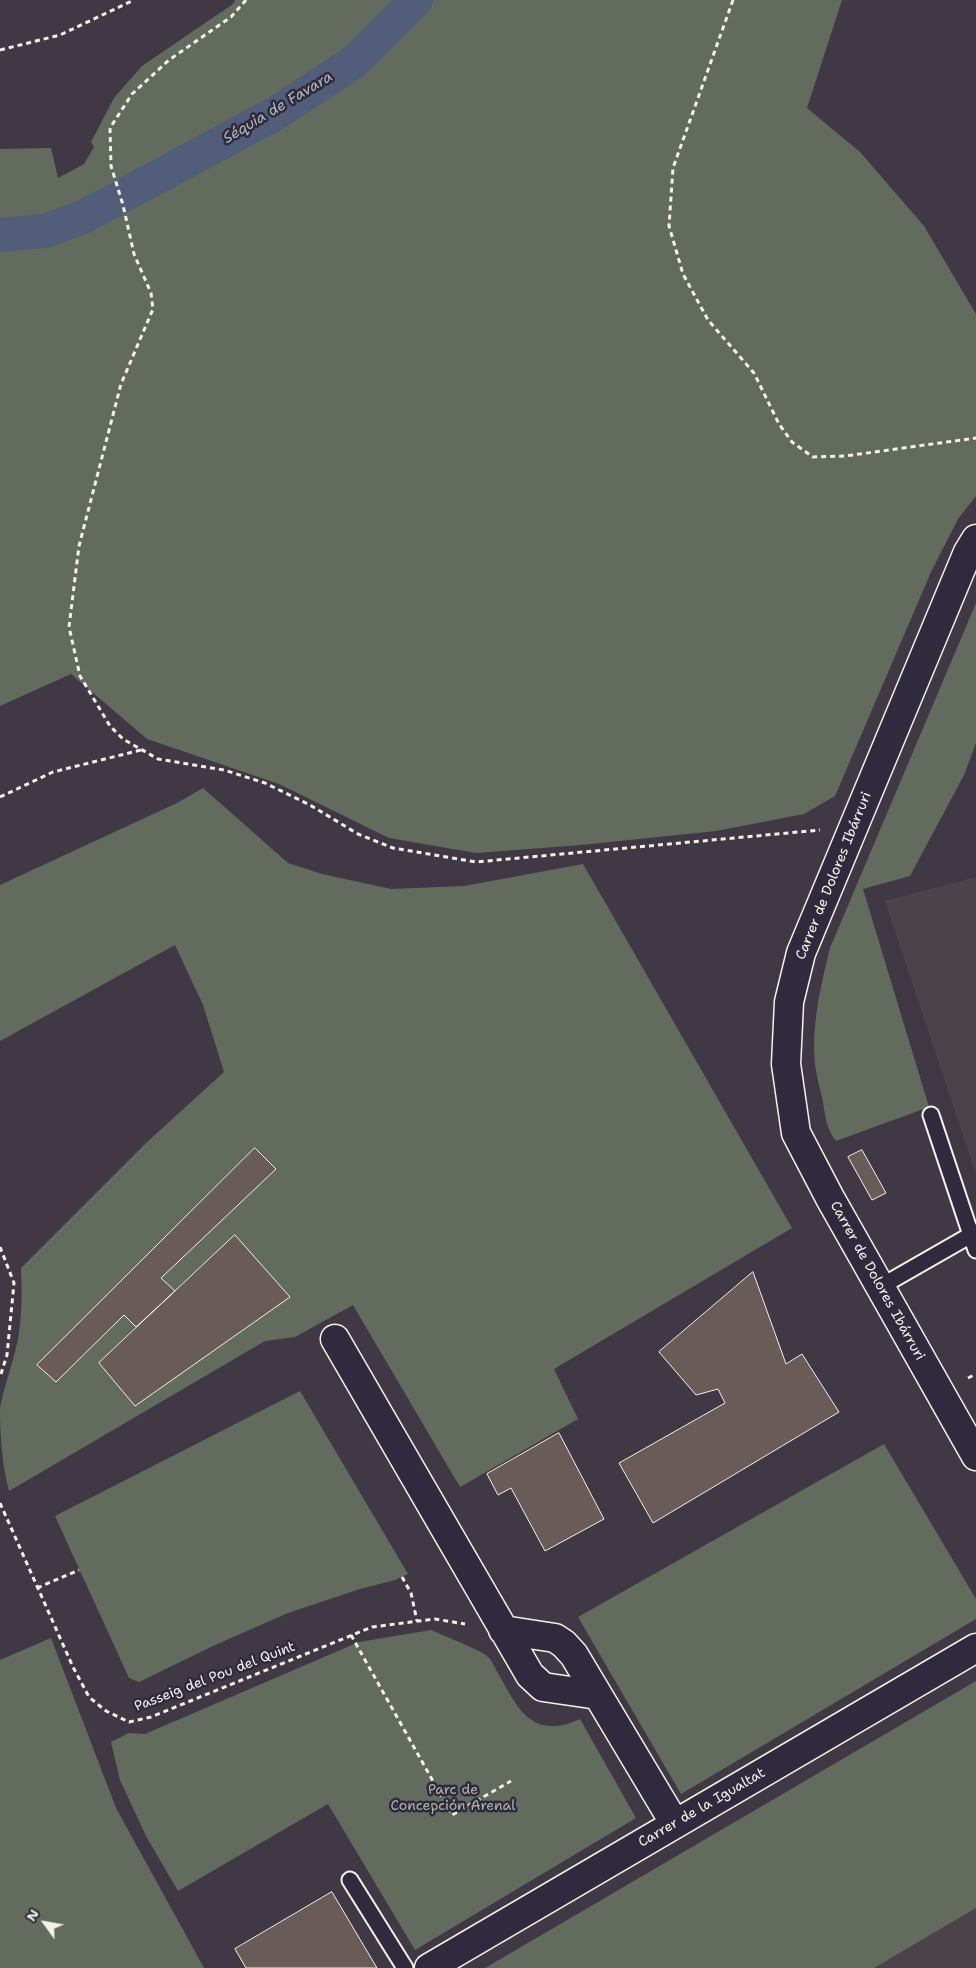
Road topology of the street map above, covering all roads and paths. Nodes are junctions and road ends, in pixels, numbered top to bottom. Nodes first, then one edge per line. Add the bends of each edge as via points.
1 (134, 0) edge
2 (246, 0) edge
3 (733, 0) edge
4 (0, 50) edge
5 (976, 438) edge
6 (976, 539) edge
7 (142, 750) junction
8 (0, 797) edge
9 (853, 827) junction
10 (931, 1116) dead end
11 (973, 1234) edge
12 (0, 1248) edge
13 (976, 1250) edge
14 (880, 1287) junction
15 (335, 1339) dead end
16 (0, 1377) edge
17 (976, 1456) edge
18 (0, 1503) edge
19 (79, 1570) dead end
20 (402, 1577) dead end
21 (37, 1588) junction
22 (417, 1621) junction
23 (503, 1630) junction
24 (351, 1635) junction
25 (976, 1648) edge
26 (598, 1695) junction
27 (511, 1781) dead end
28 (675, 1824) junction
29 (350, 1880) dead end
30 (405, 1968) edge
31 (429, 1968) edge

1 - 4 path via 60,35
2 - 7 path via 231,17 169,60 132,94 110,128 111,166 134,254 151,293 153,309 118,394 80,546 70,627 80,676 110,726 123,739
3 - 5 path via 673,168 669,226 683,274 708,320 754,373 779,424 792,442 812,457 845,456
6 - 9 street, Carrer de Dolores Ibárruri
7 - 8 path via 53,772
7 - 9 path via 158,759 224,770 265,783 310,804 358,834 392,848 476,862
9 - 14 street, Carrer de Dolores Ibárruri via 801,953 789,1002 786,1064 796,1134
10 - 11 lane
11 - 13 lane
11 - 14 lane
12 - 16 path via 14,1284 7,1355
14 - 17 street, Carrer de Dolores Ibárruri
15 - 23 street
18 - 21 path, Passeig del Pou del Quint
19 - 21 path
20 - 22 path via 411,1593
21 - 24 path, Passeig del Pou del Quint via 89,1697 106,1711 129,1722 151,1717
22 - 23 path, Passeig del Pou del Quint via 435,1619
22 - 24 path, Passeig del Pou del Quint via 372,1627
23 - 26 street via 556,1638 574,1655
23 - 26 street via 530,1675 543,1687
24 - 27 path via 452,1815
25 - 28 street, Carrer de la Igualtat
26 - 28 street
28 - 31 street, Carrer de la Igualtat
29 - 30 lane

